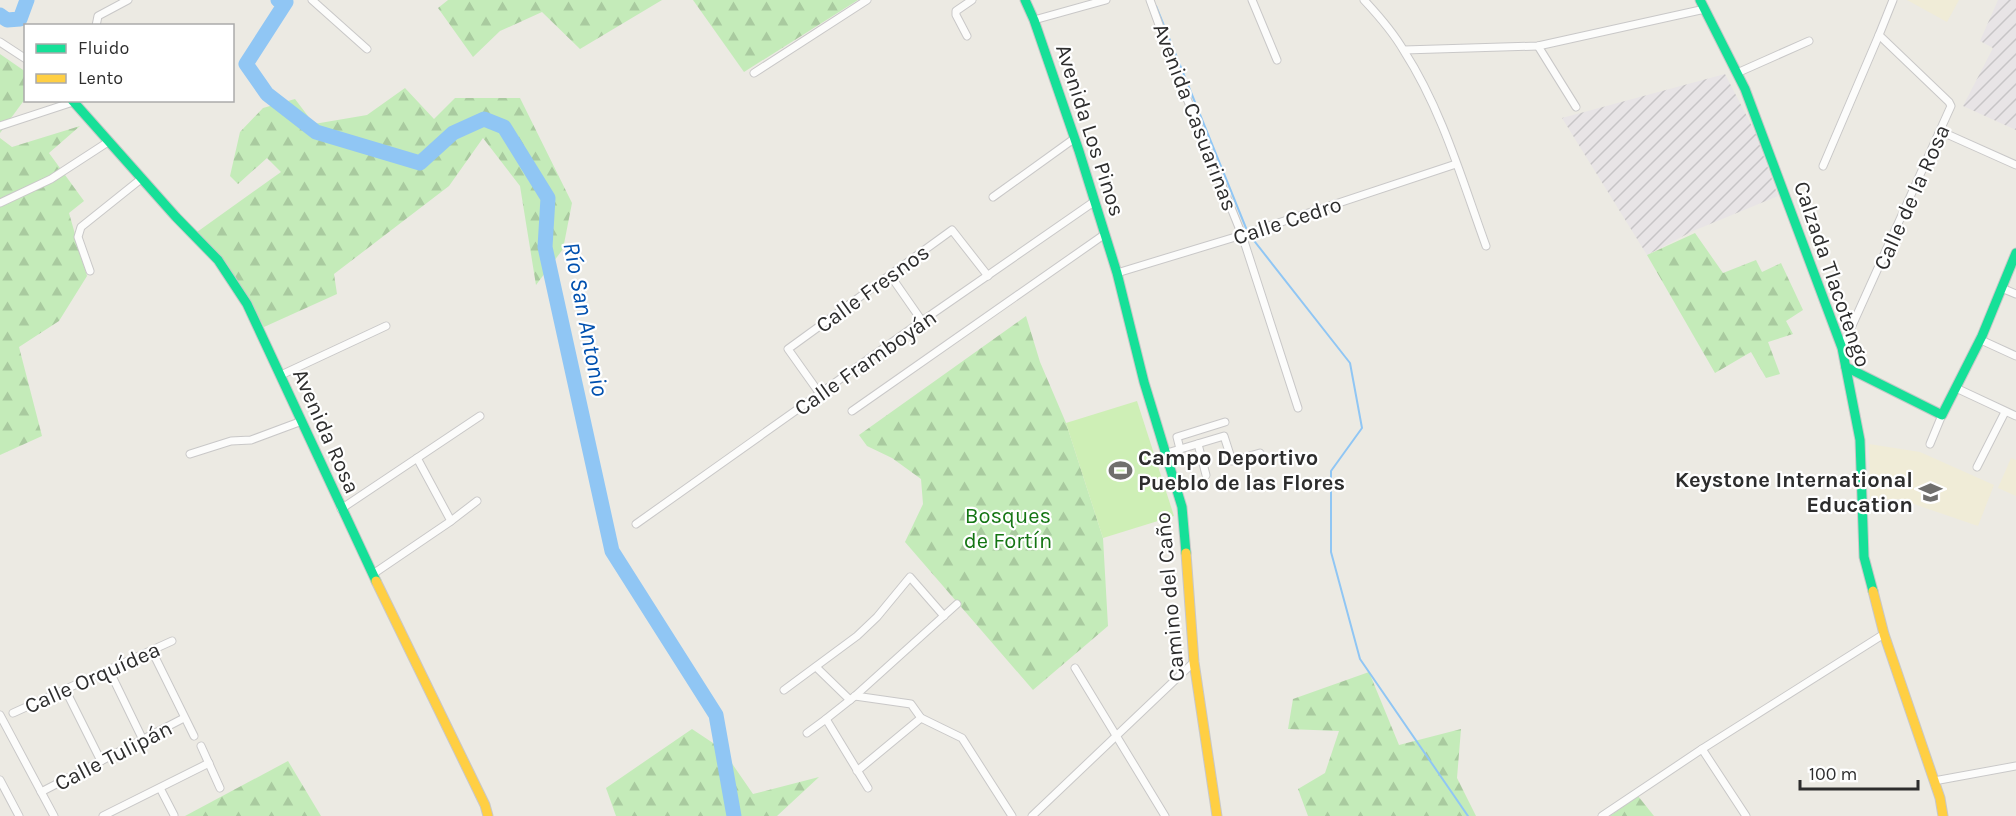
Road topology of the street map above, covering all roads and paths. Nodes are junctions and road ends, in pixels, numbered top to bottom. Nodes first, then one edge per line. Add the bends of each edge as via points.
1 (128, 0) edge
2 (312, 0) edge
3 (867, 0) edge
4 (972, 0) edge
5 (1025, 0) edge
6 (1106, 0) edge
7 (1150, 0) edge
8 (1252, 0) edge
9 (1364, 0) edge
10 (1893, 0) edge
11 (1702, 4) edge
12 (1034, 20) junction
13 (96, 24) edge
14 (1880, 35) junction
15 (967, 36) dead end
16 (1809, 41) dead end
17 (0, 42) edge
18 (1538, 46) junction
19 (367, 49) dead end
20 (1404, 50) junction
21 (24, 58) edge
22 (1277, 60) dead end
23 (754, 73) dead end
24 (1737, 74) junction
25 (69, 102) edge
26 (73, 102) edge
27 (1576, 107) dead end
28 (0, 126) edge
29 (1940, 131) junction
30 (1075, 138) junction
31 (108, 142) junction
32 (1456, 164) junction
33 (2016, 165) edge
34 (1823, 166) dead end
35 (141, 179) junction
36 (993, 197) dead end
37 (1095, 201) junction
38 (0, 203) edge
39 (1105, 234) junction
40 (1242, 235) junction
41 (1486, 246) dead end
42 (2016, 253) edge
43 (90, 272) dead end
44 (1117, 273) junction
45 (890, 275) junction
46 (988, 276) junction
47 (2004, 288) junction
48 (2016, 294) edge
49 (922, 321) junction
50 (386, 326) dead end
51 (1981, 340) junction
52 (1842, 348) junction
53 (2016, 356) edge
54 (1846, 367) junction
55 (281, 375) junction
56 (1956, 388) junction
57 (820, 394) junction
58 (1298, 408) dead end
59 (852, 411) dead end
60 (2005, 412) junction
61 (1942, 415) junction
62 (480, 416) dead end
63 (2016, 416) edge
64 (302, 421) junction
65 (1225, 422) dead end
66 (1198, 444) junction
67 (1930, 444) dead end
68 (1180, 449) junction
69 (1167, 453) junction
70 (1260, 453) dead end
71 (190, 454) dead end
72 (417, 458) junction
73 (1977, 467) dead end
74 (1206, 475) dead end
75 (477, 501) dead end
76 (341, 509) junction
77 (452, 521) junction
78 (636, 524) dead end
79 (373, 574) junction
80 (957, 604) dead end
81 (944, 616) junction
82 (1884, 634) junction
83 (172, 641) dead end
84 (152, 651) junction
85 (1194, 662) junction
86 (816, 667) junction
87 (1075, 668) dead end
88 (109, 670) junction
89 (65, 689) junction
90 (784, 690) dead end
91 (853, 698) junction
92 (13, 713) dead end
93 (0, 715) edge
94 (184, 718) junction
95 (921, 718) junction
96 (826, 719) junction
97 (807, 733) dead end
98 (194, 736) dead end
99 (1117, 736) junction
100 (143, 740) junction
101 (201, 746) dead end
102 (1702, 749) junction
103 (101, 761) junction
104 (208, 763) junction
105 (2016, 766) edge
106 (857, 771) junction
107 (0, 780) edge
108 (1934, 780) junction
109 (160, 788) junction
110 (220, 788) dead end
111 (868, 788) dead end
112 (41, 792) junction
113 (52, 815) edge
114 (109, 815) edge
115 (174, 815) edge
116 (19, 816) edge
117 (489, 816) edge
118 (1012, 816) edge
119 (1032, 816) edge
120 (1165, 816) edge
121 (1217, 816) edge
122 (1602, 816) edge
123 (1746, 816) edge
124 (1943, 816) edge

1 - 13 street via 98,16
2 - 19 street
3 - 23 street
4 - 15 street via 956,11
5 - 12 street, Avenida Los Pinos
6 - 12 street
7 - 40 street, Avenida Casuarinas
8 - 22 street
9 - 20 street
10 - 14 street
11 - 18 street
11 - 24 street, Calzada Tlacotengo
12 - 30 street, Avenida Los Pinos
14 - 29 street, Calle de la Rosa via 1949,102 1950,111
14 - 34 street
16 - 24 street
17 - 21 street
18 - 20 street
18 - 27 street
20 - 32 street
24 - 52 street, Calzada Tlacotengo
25 - 28 street
26 - 31 street, Avenida Rosa
29 - 33 street
29 - 52 street, Calle de la Rosa
30 - 36 street
30 - 37 street, Avenida Los Pinos
31 - 35 street, Avenida Rosa
31 - 38 street via 51,179
32 - 40 street, Calle Cedro
32 - 41 street
35 - 43 street via 81,226 78,237
35 - 55 street, Avenida Rosa via 218,260 247,304
37 - 39 street, Avenida Los Pinos
37 - 46 street, Calle Framboyán
39 - 44 street, Avenida Los Pinos
39 - 59 street
40 - 44 street, Calle Cedro
40 - 58 street, Avenida Casuarinas
42 - 47 street
44 - 69 street, Camino del Caño via 1144,382
45 - 46 street, Calle Fresnos via 952,230
45 - 49 street
45 - 57 street, Calle Fresnos via 788,349
46 - 49 street, Calle Framboyán
47 - 48 street
47 - 51 street
49 - 57 street, Calle Framboyán
50 - 55 street
51 - 53 street
51 - 56 street
52 - 54 street, Calzada Tlacotengo
54 - 61 street
54 - 82 street, Calzada Tlacotengo via 1860,440 1864,557
55 - 64 street, Avenida Rosa
56 - 60 street
56 - 61 street
57 - 78 street, Calle Framboyán
60 - 63 street
60 - 73 street
61 - 67 street
62 - 72 street
64 - 71 street via 251,440 231,441
64 - 76 street, Avenida Rosa
65 - 68 street via 1177,437
66 - 68 street
66 - 70 street via 1224,436 1232,460
66 - 74 street
68 - 69 street
69 - 85 street, Camino del Caño via 1182,507
72 - 76 street
72 - 77 street
75 - 77 street
76 - 79 street, Avenida Rosa
77 - 79 street
79 - 117 street, Avenida Rosa
80 - 81 street
81 - 86 street via 910,577 877,617
81 - 91 street
82 - 102 street
82 - 108 street, Calzada Tlacotengo
83 - 84 street, Calle Orquídea
84 - 88 street, Calle Orquídea
84 - 94 street
85 - 99 street
85 - 121 street, Camino del Caño
86 - 90 street
86 - 91 street
87 - 99 street
88 - 89 street, Calle Orquídea
88 - 100 street
89 - 92 street, Calle Orquídea
89 - 103 street
91 - 95 street via 911,704
91 - 96 street
93 - 112 street
94 - 98 street
94 - 100 street, Calle Tulipán
95 - 106 street
95 - 118 street via 963,738
96 - 97 street
96 - 106 street
99 - 119 street
99 - 120 street
100 - 103 street, Calle Tulipán
101 - 104 street
102 - 122 street
102 - 123 street
103 - 112 street, Calle Tulipán
104 - 109 street
104 - 110 street
105 - 108 street
106 - 111 street
107 - 116 street
108 - 124 street, Calzada Tlacotengo
109 - 114 street
109 - 115 street
112 - 113 street

